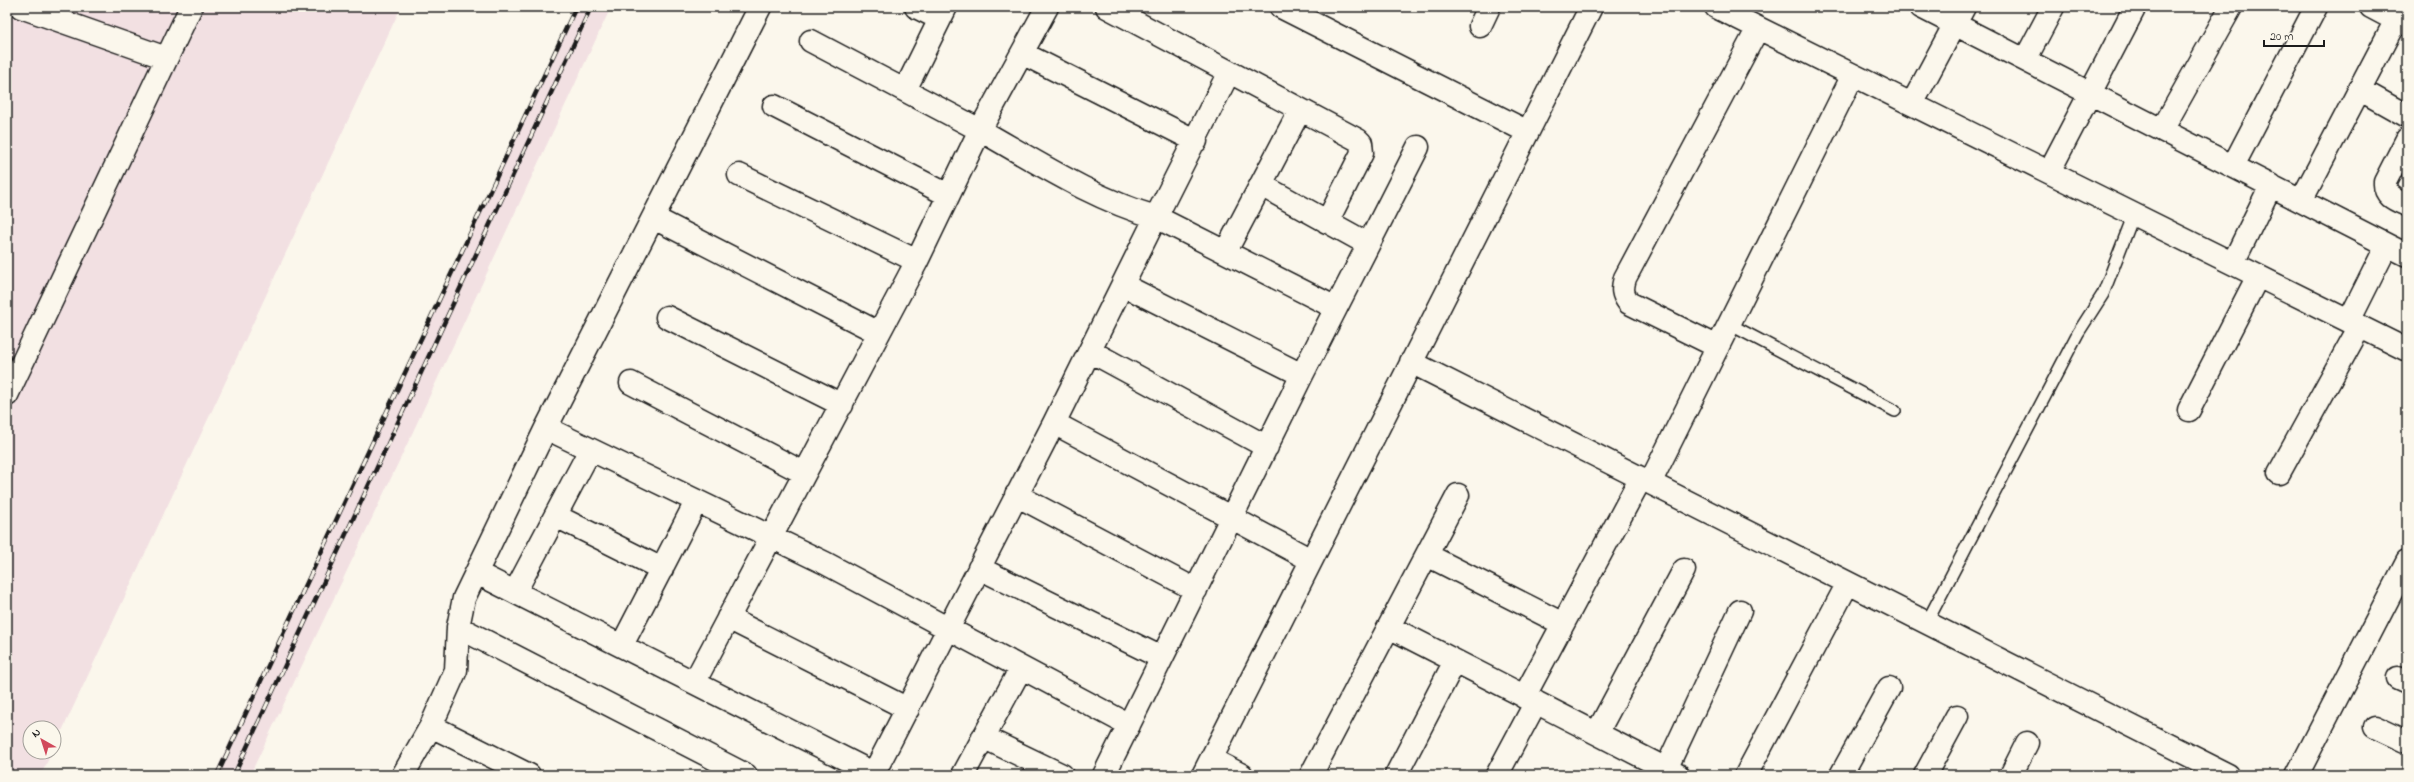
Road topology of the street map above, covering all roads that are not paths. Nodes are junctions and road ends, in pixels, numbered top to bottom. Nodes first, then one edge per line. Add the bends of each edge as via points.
1 (21, 7) edge
2 (191, 7) edge
3 (760, 7) edge
4 (916, 7) edge
5 (1047, 7) edge
6 (1107, 7) edge
7 (1281, 7) edge
8 (1591, 7) edge
9 (1716, 7) edge
10 (1921, 7) edge
11 (2053, 7) edge
12 (2135, 7) edge
13 (2231, 7) edge
14 (2316, 7) edge
15 (943, 13) edge
16 (2390, 15) edge
17 (1960, 16) edge
18 (1758, 28) junction
19 (810, 41) dead end
20 (1022, 53) junction
21 (166, 58) junction
22 (2025, 60) junction
23 (1229, 72) junction
24 (1853, 75) junction
25 (905, 90) junction
26 (2359, 90) junction
27 (2090, 93) junction
28 (1912, 104) junction
29 (774, 106) dead end
30 (1300, 110) junction
31 (2407, 116) edge
32 (980, 130) junction
33 (2162, 130) junction
34 (1528, 132) junction
35 (2407, 139) edge
36 (1196, 140) junction
37 (1418, 147) dead end
38 (2233, 166) junction
39 (2049, 172) junction
40 (739, 175) dead end
41 (1260, 185) junction
42 (2271, 185) junction
43 (948, 195) junction
44 (2301, 201) junction
45 (2407, 205) edge
46 (2134, 214) junction
47 (1156, 217) junction
48 (654, 218) junction
49 (1327, 222) junction
50 (1368, 244) junction
51 (2388, 245) junction
52 (1226, 251) junction
53 (2407, 255) edge
54 (917, 261) junction
55 (2233, 263) junction
56 (2258, 276) junction
57 (1123, 285) junction
58 (1336, 308) junction
59 (667, 318) dead end
60 (1729, 324) junction
61 (2354, 324) junction
62 (879, 333) junction
63 (1718, 347) junction
64 (2407, 350) edge
65 (1090, 351) junction
66 (1411, 362) junction
67 (1302, 375) junction
68 (631, 383) dead end
69 (7, 395) edge
70 (842, 404) junction
71 (2189, 410) dead end
72 (1895, 411) dead end
73 (1054, 423) junction
74 (546, 428) junction
75 (1267, 447) junction
76 (590, 450) junction
77 (804, 472) junction
78 (2279, 473) dead end
79 (1646, 481) junction
80 (1458, 495) dead end
81 (1016, 496) junction
82 (696, 502) junction
83 (556, 516) junction
84 (1232, 518) junction
85 (770, 537) junction
86 (1427, 555) junction
87 (1311, 560) junction
88 (2407, 562) edge
89 (979, 568) junction
90 (662, 569) junction
91 (1684, 570) dead end
92 (477, 573) junction
93 (1848, 583) junction
94 (1196, 590) junction
95 (515, 592) junction
96 (1740, 611) dead end
97 (728, 618) junction
98 (1926, 622) junction
99 (1563, 624) junction
100 (1389, 627) junction
101 (458, 628) junction
102 (948, 629) junction
103 (622, 645) junction
104 (1162, 658) junction
105 (1455, 661) junction
106 (1021, 668) junction
107 (695, 682) junction
108 (1889, 688) dead end
109 (1530, 700) junction
110 (908, 709) junction
111 (1957, 716) dead end
112 (1129, 725) junction
113 (431, 726) junction
114 (2375, 727) dead end
115 (1597, 734) junction
116 (983, 737) junction
117 (2407, 742) edge
118 (2027, 743) dead end
119 (1207, 767) edge
120 (1672, 772) edge
121 (875, 774) edge
122 (403, 775) edge
123 (530, 775) edge
124 (746, 775) edge
125 (963, 775) edge
126 (1062, 775) edge
127 (1104, 775) edge
128 (1242, 775) edge
129 (1312, 775) edge
130 (1396, 775) edge
131 (1497, 775) edge
132 (1746, 775) edge
133 (1841, 775) edge
134 (1925, 775) edge
135 (2011, 775) edge
136 (2228, 775) edge
137 (2297, 775) edge

1 - 21 street
2 - 21 street
3 - 48 street
4 - 15 street
5 - 20 street
6 - 23 street
7 - 34 street
8 - 34 street
9 - 18 street
10 - 17 street
11 - 22 street
12 - 27 street
13 - 33 street
14 - 38 street
15 - 25 street
16 - 26 street
17 - 22 street
17 - 28 street
18 - 24 street
18 - 63 street via 1622,288 1629,303
19 - 25 street
20 - 32 street
20 - 36 street
21 - 69 street
22 - 27 street
23 - 30 street
23 - 36 street
24 - 28 street
24 - 60 street
25 - 32 street
26 - 31 street
26 - 44 street
27 - 33 street
27 - 39 street
28 - 39 street
29 - 43 street
30 - 41 street
30 - 49 street via 1358,140 1362,148
32 - 43 street
32 - 47 street via 1102,198
33 - 38 street
34 - 66 street
35 - 45 street via 2385,182 2384,189 2388,196
36 - 47 street
37 - 50 street
38 - 42 street
39 - 46 street
40 - 54 street
41 - 49 street
41 - 52 street
42 - 44 street
42 - 55 street
43 - 54 street
44 - 51 street
46 - 55 street
46 - 98 lane via 2103,294 2078,333
47 - 52 street
47 - 57 street
48 - 62 street
48 - 74 street
49 - 50 street
50 - 58 street
51 - 53 street
51 - 61 street
52 - 58 street
54 - 62 street
55 - 56 street
56 - 61 street
56 - 71 street
57 - 65 street
57 - 67 street
58 - 67 street
59 - 70 street
60 - 63 street
60 - 72 lane
61 - 64 street
61 - 78 street
62 - 70 street
63 - 79 street
65 - 73 street
65 - 75 street
66 - 79 street
66 - 87 street
67 - 75 street
68 - 77 street
70 - 77 street
73 - 81 street
73 - 84 street
74 - 76 street
74 - 92 street
75 - 84 street
76 - 82 street
76 - 83 street
77 - 85 street
79 - 93 street
79 - 99 street
80 - 86 street
81 - 89 street
81 - 94 street
82 - 85 street
82 - 90 street
83 - 90 street
83 - 95 street
84 - 87 street
84 - 94 street
85 - 97 street
85 - 102 street via 832,566
86 - 99 street
86 - 100 street
87 - 119 street
88 - 137 street
89 - 102 street
89 - 104 street
90 - 103 street
91 - 115 street
92 - 95 street
92 - 101 street via 464,598
93 - 98 street
93 - 132 street
94 - 104 street
95 - 103 street
96 - 120 street
97 - 107 street
97 - 110 street
98 - 136 street
99 - 109 street
100 - 105 street
100 - 129 street
101 - 113 street via 453,678
101 - 124 street
102 - 106 street
102 - 110 street
103 - 107 street
104 - 112 street
105 - 109 street
105 - 130 street
106 - 112 street
106 - 116 street
107 - 121 street
108 - 133 street
109 - 115 street
109 - 131 street
110 - 121 street
111 - 134 street
112 - 127 street
113 - 122 street
113 - 123 street
114 - 117 street
115 - 120 street
116 - 125 street
116 - 126 street
118 - 135 street
119 - 128 street

